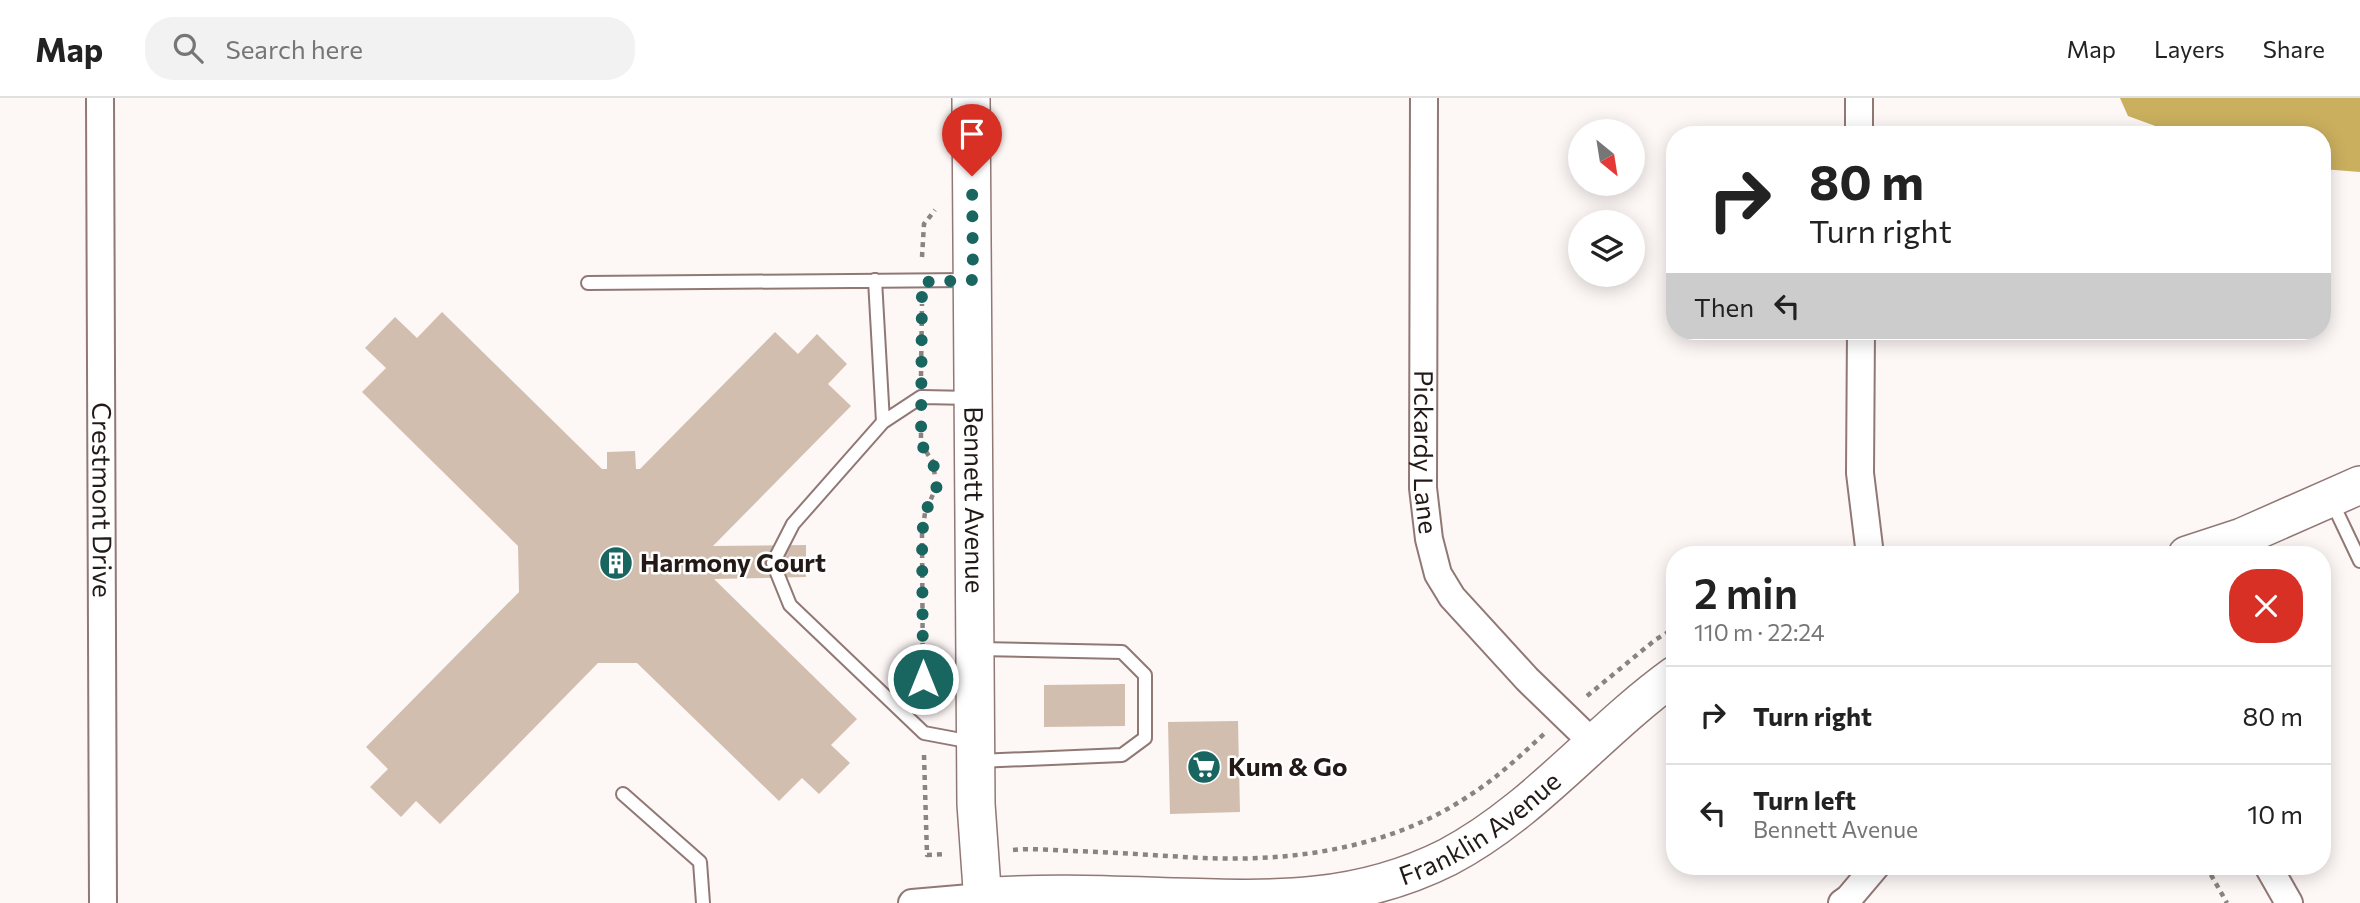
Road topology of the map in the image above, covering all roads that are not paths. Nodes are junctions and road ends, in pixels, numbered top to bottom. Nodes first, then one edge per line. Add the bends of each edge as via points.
1 (100, 98) edge
2 (971, 98) edge
3 (1424, 98) edge
4 (1859, 98) edge
5 (1859, 126) edge
6 (875, 280) junction
7 (973, 280) junction
8 (588, 283) dead end
9 (1861, 340) edge
10 (974, 398) junction
11 (883, 422) junction
12 (2345, 492) edge
13 (1869, 546) edge
14 (2214, 546) edge
15 (2360, 561) edge
16 (975, 649) junction
17 (1666, 681) edge
18 (1593, 743) junction
19 (976, 752) junction
20 (622, 794) dead end
21 (1869, 875) edge
22 (2273, 875) edge
23 (983, 900) edge
24 (103, 903) edge
25 (703, 903) edge
26 (912, 903) edge
27 (1842, 903) edge
28 (2289, 903) edge

1 - 24 street, Crestmont Drive
2 - 7 street, Bennett Avenue
3 - 18 street, Pickardy Lane via 1423,488 1438,574 1452,597 1527,679
4 - 5 street
6 - 7 lane
6 - 8 lane
6 - 11 lane
7 - 10 street, Bennett Avenue
9 - 13 street via 1860,473
10 - 11 lane via 921,397
10 - 16 street, Bennett Avenue
11 - 19 lane via 793,524 773,563 790,605 924,733
12 - 14 street
12 - 15 lane
16 - 19 street, Bennett Avenue
16 - 19 lane via 1122,652 1145,675 1145,738 1122,755
17 - 18 street, Franklin Avenue
18 - 23 street, Franklin Avenue via 1531,801 1448,857 1354,892 1276,900 1099,894 1022,894
19 - 23 street, Bennett Avenue
20 - 25 lane via 700,862
21 - 27 street
22 - 28 street
23 - 26 street, Franklin Avenue

